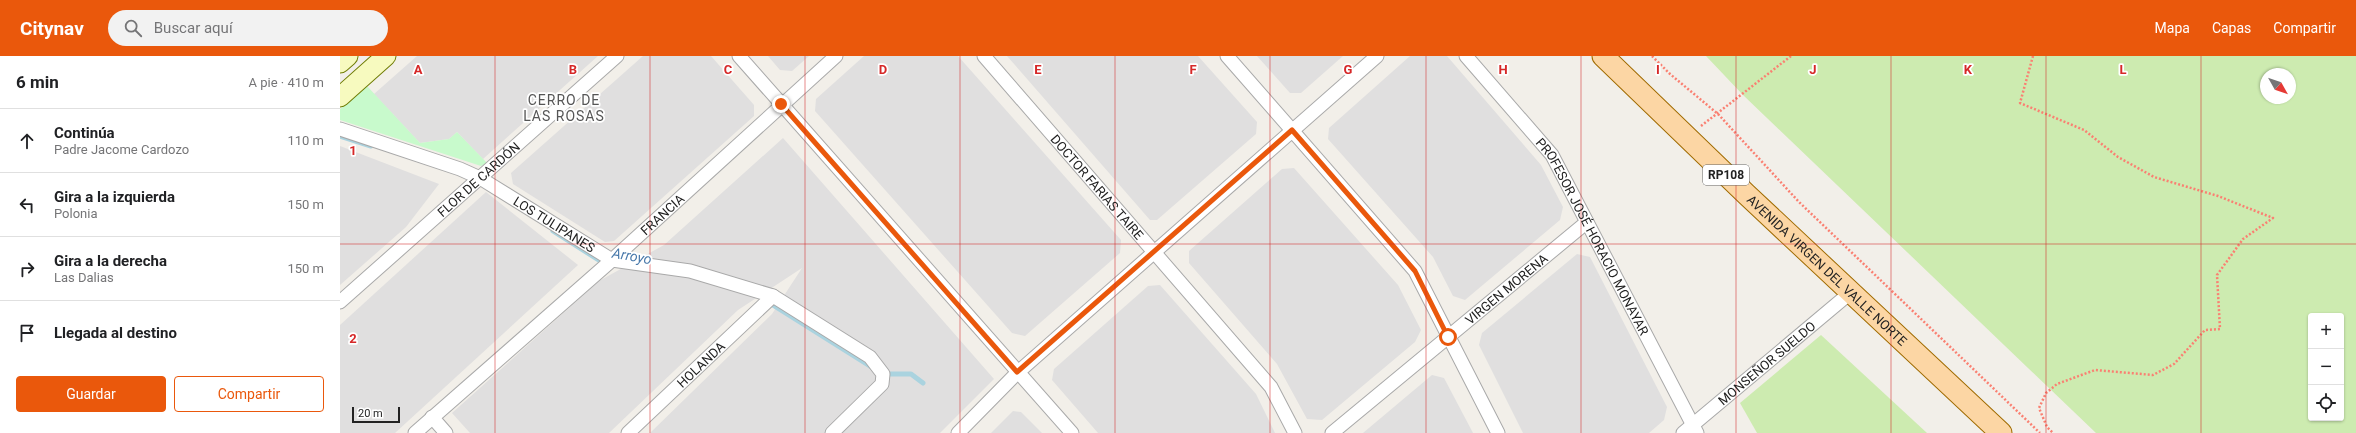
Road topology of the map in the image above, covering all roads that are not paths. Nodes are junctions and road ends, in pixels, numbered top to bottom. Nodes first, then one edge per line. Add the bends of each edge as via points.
1 (348, 56) edge
2 (386, 56) edge
3 (617, 56) edge
4 (739, 56) edge
5 (836, 56) edge
6 (984, 56) edge
7 (1227, 56) edge
8 (1377, 56) edge
9 (1466, 56) edge
10 (1603, 56) edge
11 (340, 63) edge
12 (340, 97) edge
13 (781, 104) junction
14 (340, 129) edge
15 (1292, 130) junction
16 (480, 178) junction
17 (1587, 222) junction
18 (1154, 252) junction
19 (612, 260) junction
20 (1850, 293) junction
21 (772, 296) junction
22 (340, 302) edge
23 (1448, 337) junction
24 (1017, 372) junction
25 (432, 417) junction
26 (1691, 430) edge
27 (415, 433) edge
28 (446, 433) edge
29 (628, 433) edge
30 (832, 433) edge
31 (958, 433) edge
32 (1072, 433) edge
33 (1295, 433) edge
34 (1332, 433) edge
35 (1498, 433) edge
36 (2001, 433) edge

1 - 11 main road
2 - 12 main road
3 - 16 street, FLOR DE CARDÓN
4 - 13 street
5 - 13 street, FRANCIA
6 - 18 street, DOCTOR FARIAS TAIRE
7 - 15 street
8 - 15 street
9 - 17 street, PROFESOR JOSÉ HORACIO MONAYAR via 1552,155
10 - 20 main road, AVENIDA VIRGEN DEL VALLE NORTE / RP108
13 - 19 street, FRANCIA
13 - 24 street
14 - 16 street, LOS TULIPANES
15 - 18 street
15 - 23 street via 1415,271
16 - 19 street, LOS TULIPANES
16 - 22 street, FLOR DE CARDÓN
17 - 23 street, VIRGEN MORENA
17 - 26 street, PROFESOR JOSÉ HORACIO MONAYAR
18 - 24 street
18 - 33 street, DOCTOR FARIAS TAIRE via 1271,387
19 - 21 street, LOS TULIPANES via 690,271
19 - 25 street, FRANCIA
20 - 26 street, MONSEÑOR SUELDO
20 - 36 main road, AVENIDA VIRGEN DEL VALLE NORTE / RP108
21 - 29 street, HOLANDA
21 - 30 street, LOS TULIPANES via 870,357 883,374 882,384
23 - 34 street, VIRGEN MORENA
23 - 35 street
24 - 31 street
24 - 32 street
25 - 27 street, FRANCIA
25 - 28 street

